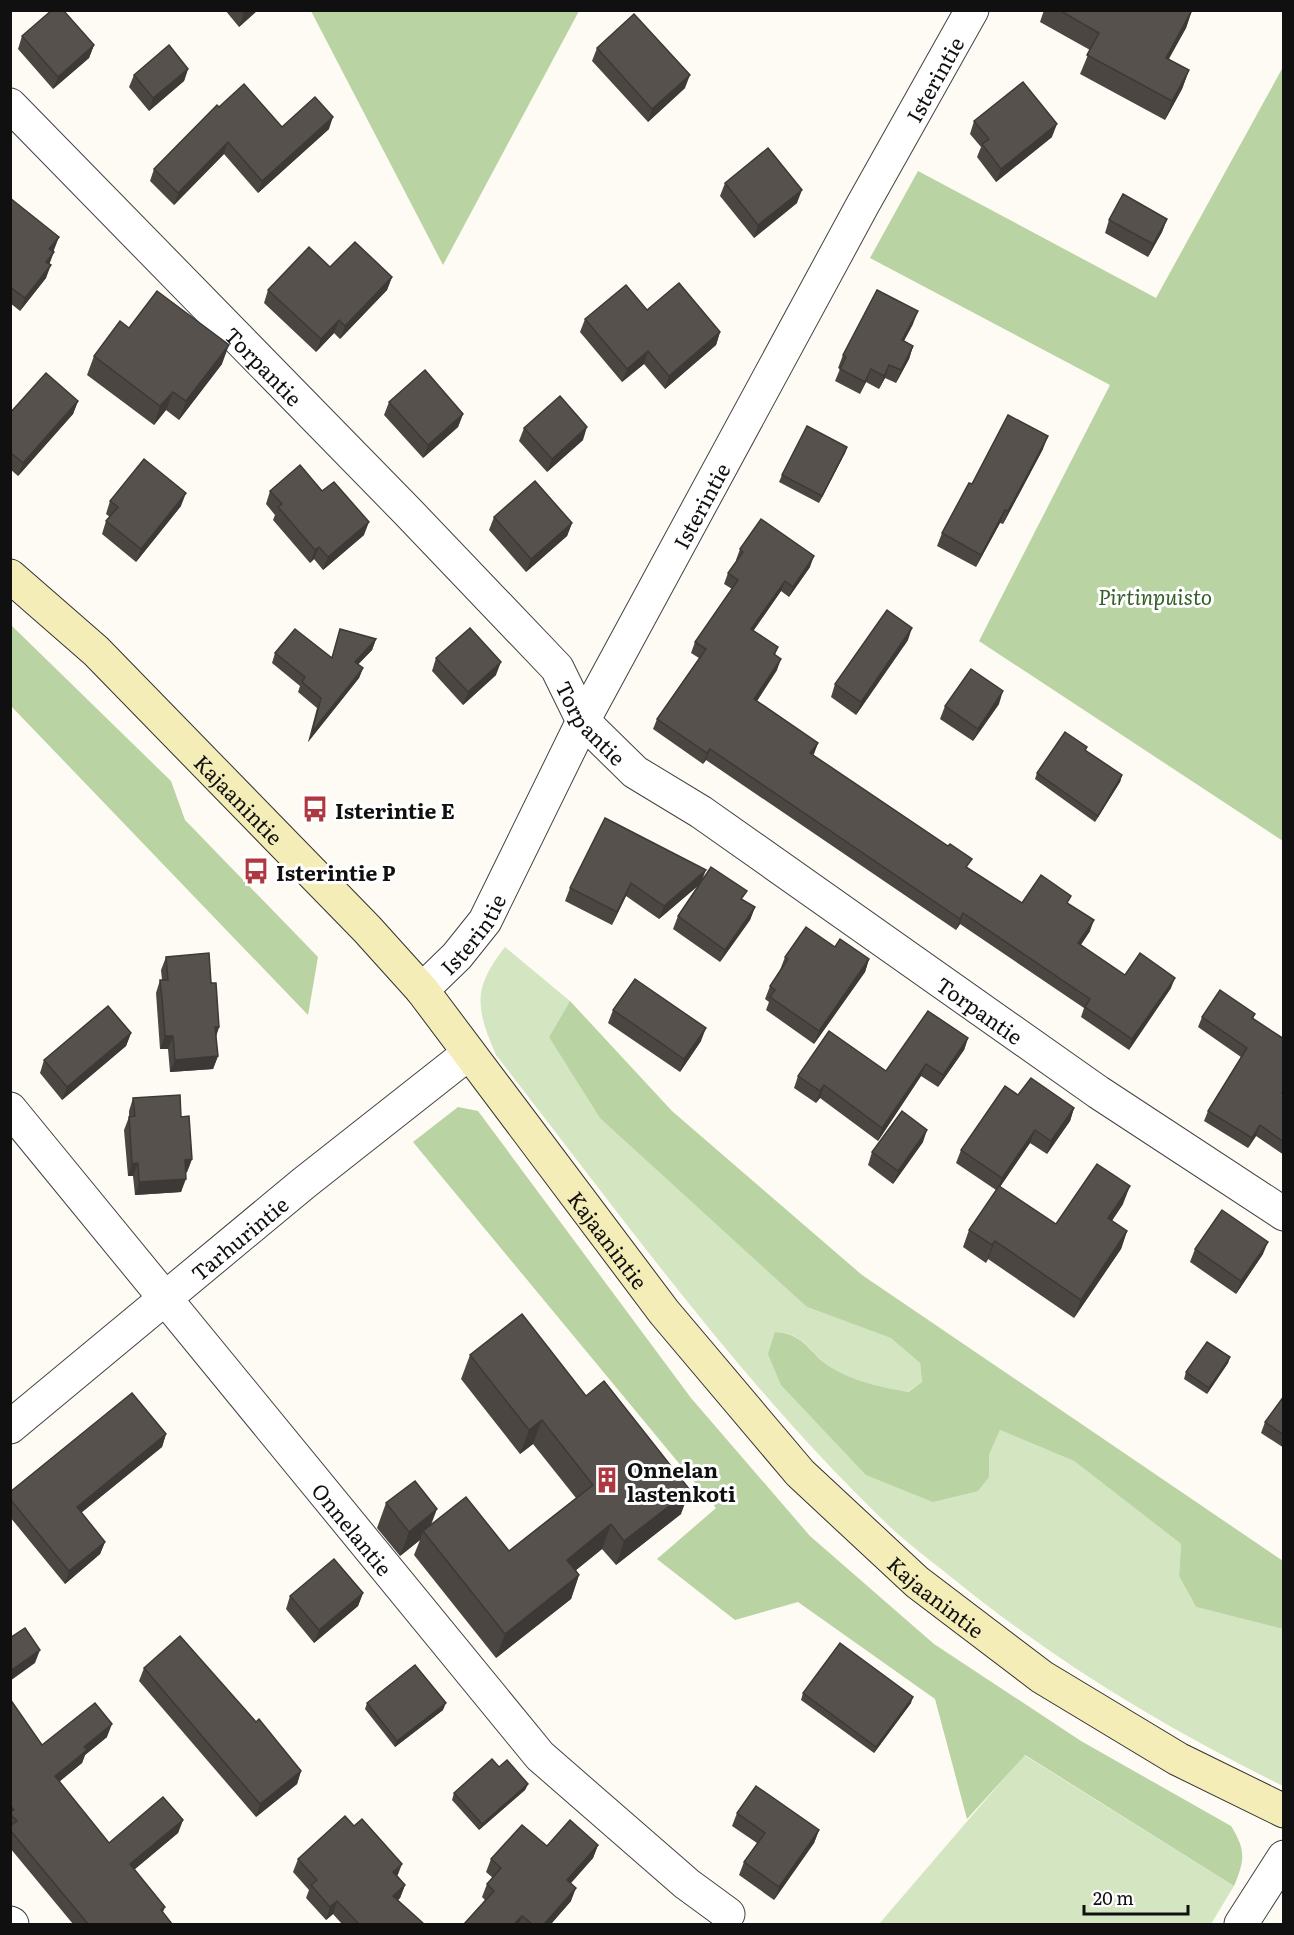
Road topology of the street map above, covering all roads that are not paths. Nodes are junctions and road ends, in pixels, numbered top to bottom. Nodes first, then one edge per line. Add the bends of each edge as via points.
1 (972, 10) edge
2 (10, 105) edge
3 (10, 576) edge
4 (584, 721) junction
5 (422, 990) junction
6 (469, 1053) junction
7 (10, 1109) edge
8 (1284, 1214) edge
9 (166, 1297) junction
10 (10, 1427) edge
11 (1284, 1811) edge
12 (1284, 1857) edge
13 (728, 1914) dead end
14 (1241, 1924) edge

1 - 4 street, Isterintie
2 - 4 street, Torpantie via 557,668
3 - 5 main road, Kajaanintie via 96,651
4 - 5 street, Isterintie via 485,921
4 - 8 street, Torpantie via 635,772 701,812 1098,1092
5 - 6 main road, Kajaanintie
6 - 9 street, Tarhurintie
6 - 11 main road, Kajaanintie via 664,1312 800,1473 917,1582 1042,1677 1178,1759
7 - 9 street, Onnelantie
9 - 10 street, Tarhurintie
9 - 13 street, Onnelantie via 540,1756 687,1884
12 - 14 street

